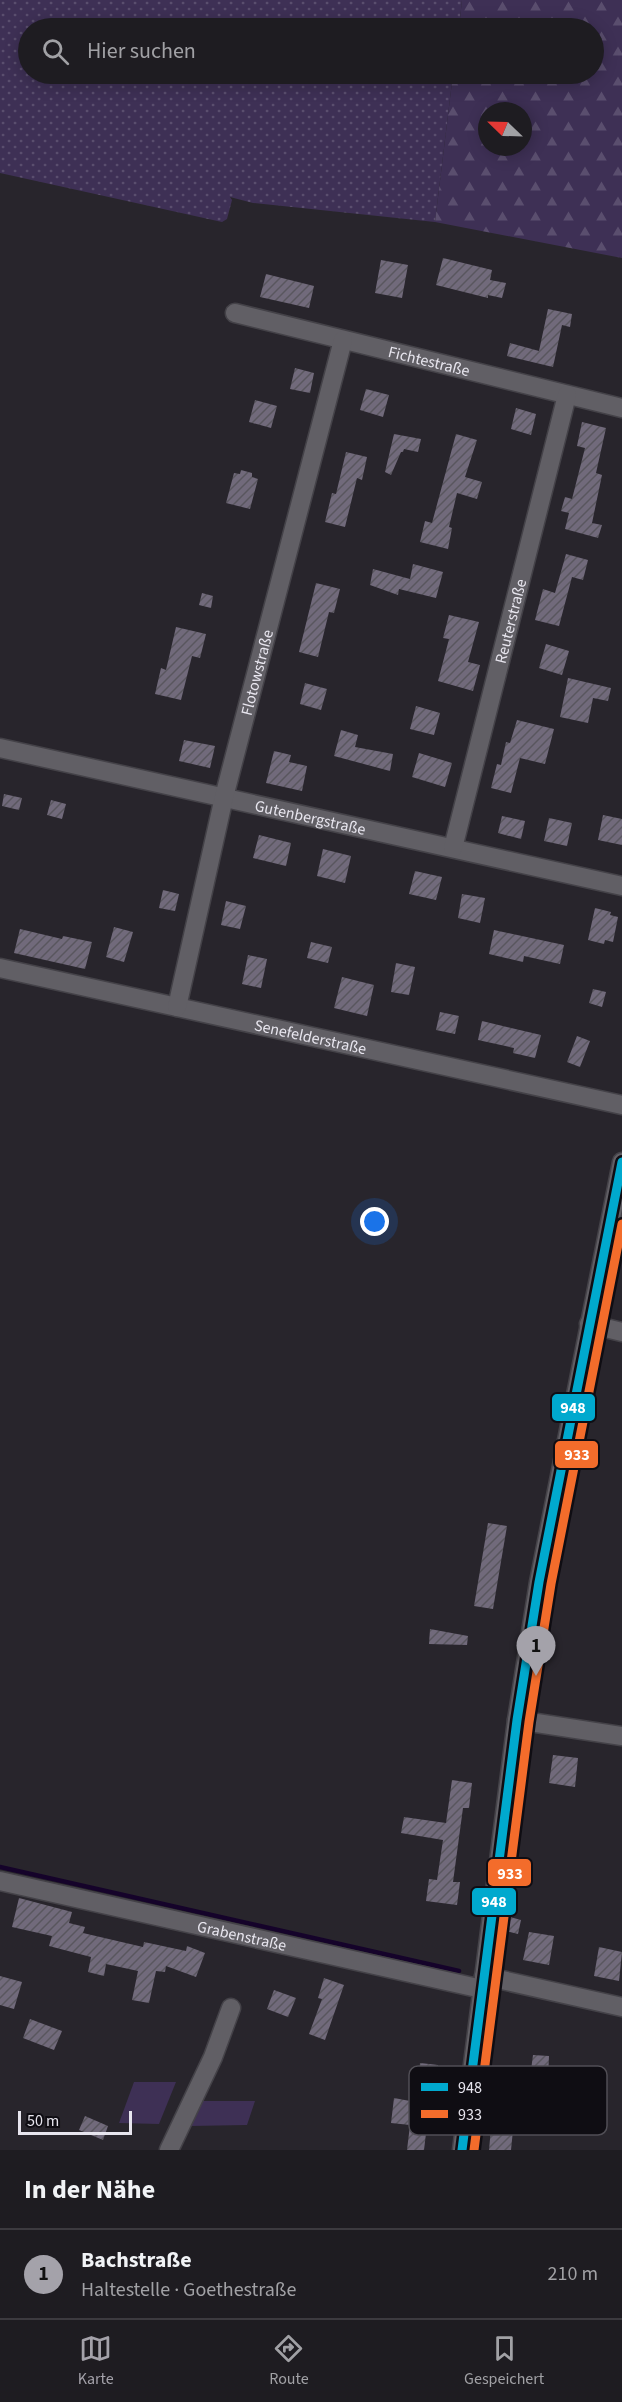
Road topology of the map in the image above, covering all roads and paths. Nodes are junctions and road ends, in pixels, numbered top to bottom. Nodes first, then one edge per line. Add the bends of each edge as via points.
1 (235, 313) dead end
2 (343, 340) junction
3 (567, 395) junction
4 (622, 408) edge
5 (0, 748) edge
6 (224, 798) junction
7 (453, 848) junction
8 (622, 886) edge
9 (0, 968) edge
10 (177, 1007) junction
11 (622, 1105) edge
12 (622, 1162) edge
13 (589, 1324) junction
14 (622, 1332) edge
15 (517, 1720) junction
16 (622, 1736) edge
17 (0, 1881) edge
18 (483, 1982) junction
19 (622, 2007) edge
20 (231, 2008) dead end
21 (472, 2066) edge
22 (464, 2135) edge
23 (169, 2150) edge
24 (462, 2150) edge

1 - 2 street, Fichtestraße
2 - 3 street, Fichtestraße
2 - 6 street, Flotowstraße
3 - 4 street, Fichtestraße
3 - 7 street, Reuterstraße
5 - 6 street, Gutenbergstraße
6 - 7 street, Gutenbergstraße
6 - 10 street, Flotowstraße
7 - 8 street, Gutenbergstraße
9 - 10 street, Senefelderstraße
10 - 11 street, Senefelderstraße
12 - 13 street
13 - 14 street
13 - 15 street via 539,1582
15 - 16 street
15 - 18 street
17 - 18 street, Grabenstraße
18 - 19 street, Grabenstraße
18 - 21 street
20 - 23 street via 213,2057
22 - 24 street

